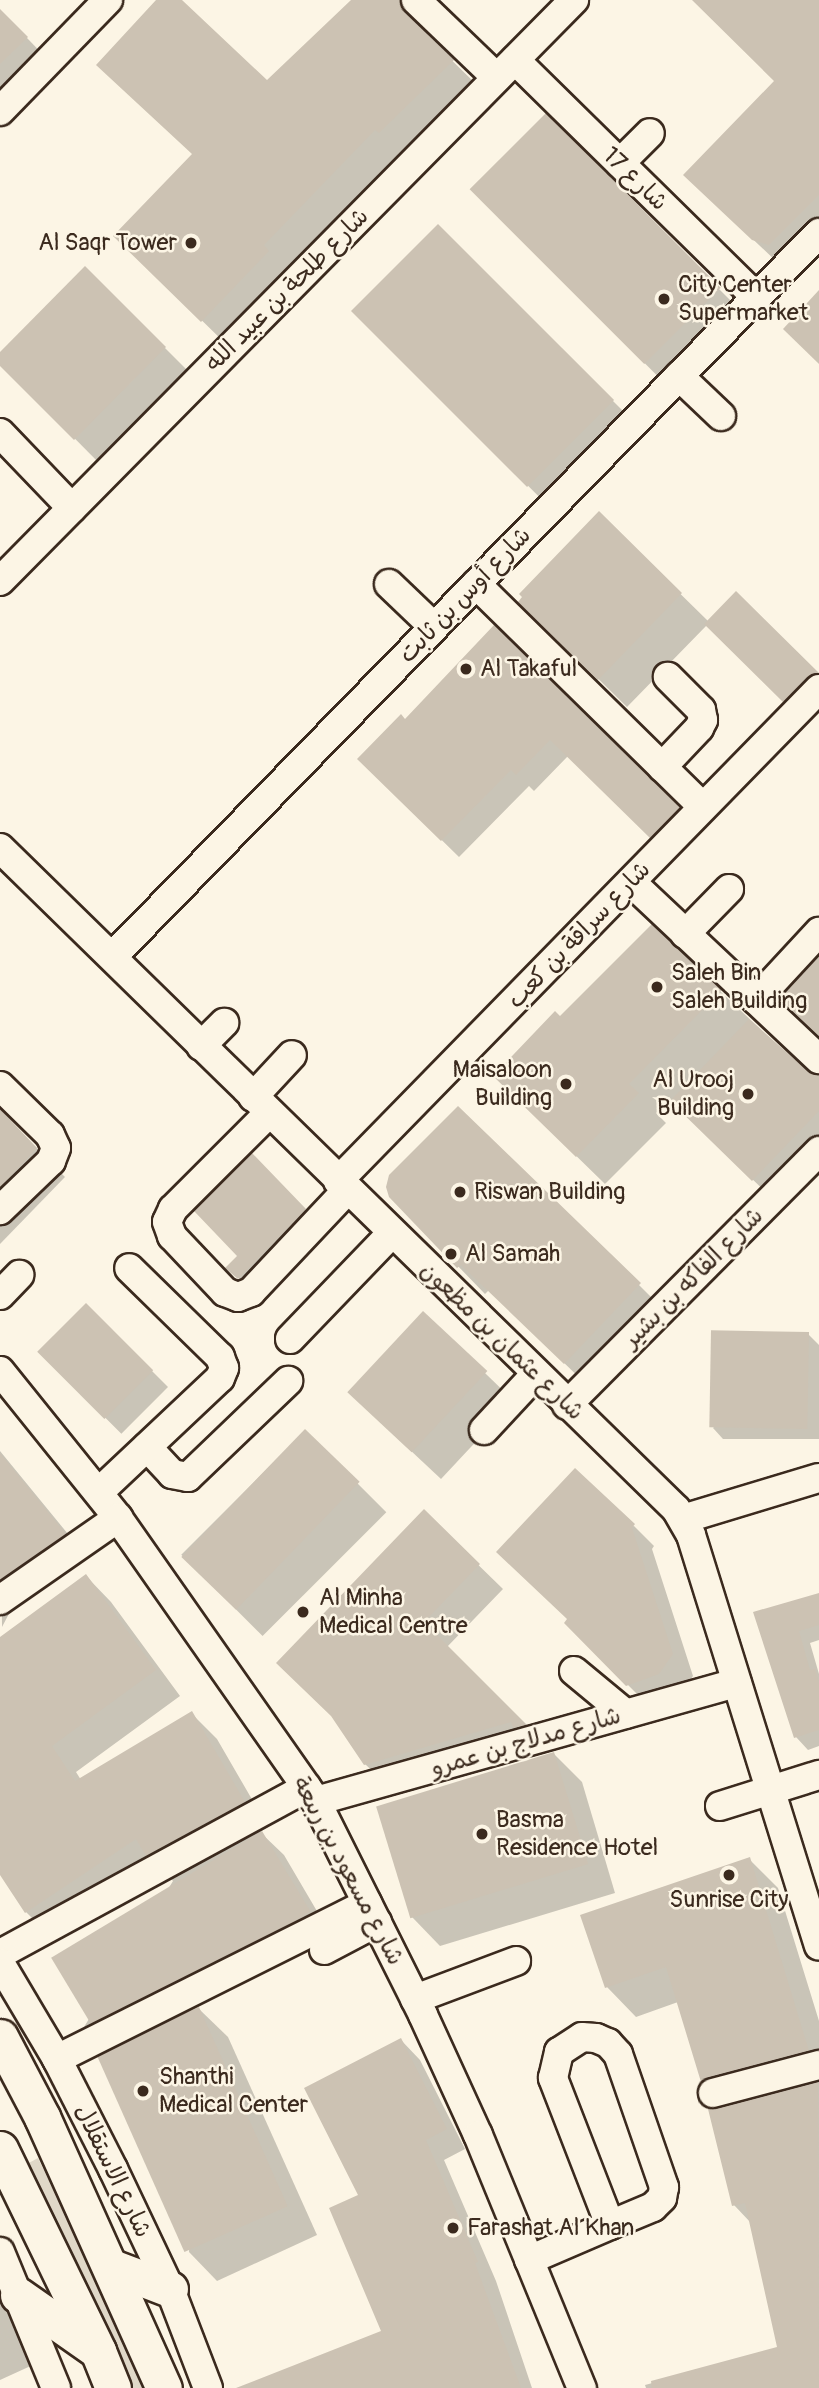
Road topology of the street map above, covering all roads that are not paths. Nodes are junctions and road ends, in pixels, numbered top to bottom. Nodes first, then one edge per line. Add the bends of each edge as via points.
1 (108, 0) edge
2 (416, 0) edge
3 (574, 0) edge
4 (506, 69) junction
5 (0, 111) edge
6 (650, 133) dead end
7 (620, 163) junction
8 (819, 233) edge
9 (756, 297) junction
10 (679, 376) junction
11 (722, 416) dead end
12 (0, 433) edge
13 (72, 508) junction
14 (0, 581) edge
15 (389, 584) dead end
16 (476, 584) junction
17 (434, 627) junction
18 (668, 677) dead end
19 (819, 689) edge
20 (662, 767) junction
21 (703, 807) junction
22 (0, 849) edge
23 (632, 883) junction
24 (729, 889) dead end
25 (819, 932) edge
26 (685, 933) junction
27 (112, 957) junction
28 (756, 1000) junction
29 (224, 1023) dead end
30 (201, 1046) junction
31 (292, 1055) dead end
32 (819, 1059) edge
33 (0, 1086) edge
34 (261, 1105) junction
35 (819, 1151) edge
36 (343, 1185) junction
37 (0, 1210) edge
38 (392, 1233) junction
39 (129, 1268) dead end
40 (19, 1275) dead end
41 (0, 1295) edge
42 (290, 1339) dead end
43 (0, 1371) edge
44 (536, 1374) junction
45 (288, 1381) dead end
46 (567, 1405) junction
47 (484, 1430) dead end
48 (146, 1447) junction
49 (819, 1478) edge
50 (99, 1492) junction
51 (118, 1518) junction
52 (683, 1519) junction
53 (0, 1600) edge
54 (574, 1671) dead end
55 (737, 1683) junction
56 (626, 1714) junction
57 (819, 1775) edge
58 (769, 1790) junction
59 (311, 1794) junction
60 (720, 1806) dead end
61 (808, 1876) edge
62 (372, 1913) junction
63 (819, 1946) edge
64 (324, 1950) dead end
65 (0, 1954) edge
66 (516, 1961) dead end
67 (0, 1963) edge
68 (415, 1999) junction
69 (3, 2055) edge
70 (57, 2059) junction
71 (819, 2066) edge
72 (713, 2093) dead end
73 (0, 2149) edge
74 (610, 2225) junction
75 (0, 2252) edge
76 (529, 2260) junction
77 (112, 2267) junction
78 (170, 2290) junction
79 (18, 2295) junction
80 (98, 2351) junction
81 (57, 2388) edge
82 (113, 2388) edge
83 (164, 2388) edge
84 (208, 2388) edge
85 (582, 2388) edge

1 - 5 street
2 - 4 street, شارع 17
3 - 4 street, شارع طلحة بن عبيد الله
4 - 7 street, شارع 17
4 - 13 street, شارع طلحة بن عبيد الله
6 - 7 street
7 - 9 street, شارع 17
8 - 9 street, شارع أوس بن ثابت
9 - 10 street, شارع أوس بن ثابت
10 - 11 street
10 - 16 street, شارع أوس بن ثابت
12 - 13 street
13 - 14 street, شارع طلحة بن عبيد الله
15 - 17 street
16 - 17 street, شارع أوس بن ثابت
16 - 20 street
17 - 27 street, شارع أوس بن ثابت
18 - 20 street via 701,710 703,720
19 - 21 street, شارع سراقة بن كعب
20 - 21 street
21 - 23 street, شارع سراقة بن كعب
22 - 27 street, شارع عثمان بن مظعون
23 - 26 street
23 - 36 street, شارع سراقة بن كعب
24 - 26 street
25 - 28 street
26 - 28 street
27 - 30 street, شارع عثمان بن مظعون
28 - 32 street
29 - 30 street
30 - 34 street, شارع عثمان بن مظعون
31 - 34 street
33 - 37 street via 50,1135 56,1148 51,1161
34 - 36 street, شارع عثمان بن مظعون
34 - 36 street, شارع سراقة بن كعب via 167,1222 172,1236 225,1292 238,1297 251,1292
35 - 46 street, شارع الفاكه بن بشير
36 - 38 street, شارع عثمان بن مظعون
38 - 42 street
38 - 44 street, شارع عثمان بن مظعون
39 - 48 street via 220,1357 223,1368 219,1378
40 - 41 street
43 - 50 street, شارع مسعود بن ربيعة
44 - 46 street, شارع عثمان بن مظعون
44 - 47 street
45 - 48 street via 188,1477 172,1474
46 - 52 street, شارع عثمان بن مظعون
48 - 50 street
49 - 52 street
50 - 51 street, شارع مسعود بن ربيعة
51 - 53 street
51 - 59 street, شارع مسعود بن ربيعة
52 - 55 street, شارع عثمان بن مظعون
54 - 56 street
55 - 56 street, شارع مدلاج بن عمرو
55 - 58 street, شارع عثمان بن مظعون
56 - 59 street, شارع مدلاج بن عمرو
57 - 58 street
58 - 60 street
58 - 61 street, شارع عثمان بن مظعون
59 - 62 street, شارع مسعود بن ربيعة
59 - 65 street, شارع مدلاج بن عمرو
61 - 63 street, شارع عثمان بن مظعون
62 - 64 street
62 - 68 street, شارع مسعود بن ربيعة
62 - 70 street
66 - 68 street
67 - 70 street, شارع الاستقلال
68 - 76 street, شارع مسعود بن ربيعة
69 - 77 main road, شارع الاستقلال
70 - 78 street, شارع الاستقلال
71 - 72 street
73 - 80 main road
74 - 74 street via 553,2078 559,2052 582,2037 608,2043 618,2054 664,2187 662,2198 653,2207
74 - 76 street
75 - 79 street
76 - 85 street, شارع مسعود بن ربيعة
77 - 78 main road
77 - 83 main road, شارع الاستقلال
78 - 84 street, شارع الاستقلال
79 - 80 main road
79 - 81 street
80 - 82 main road

